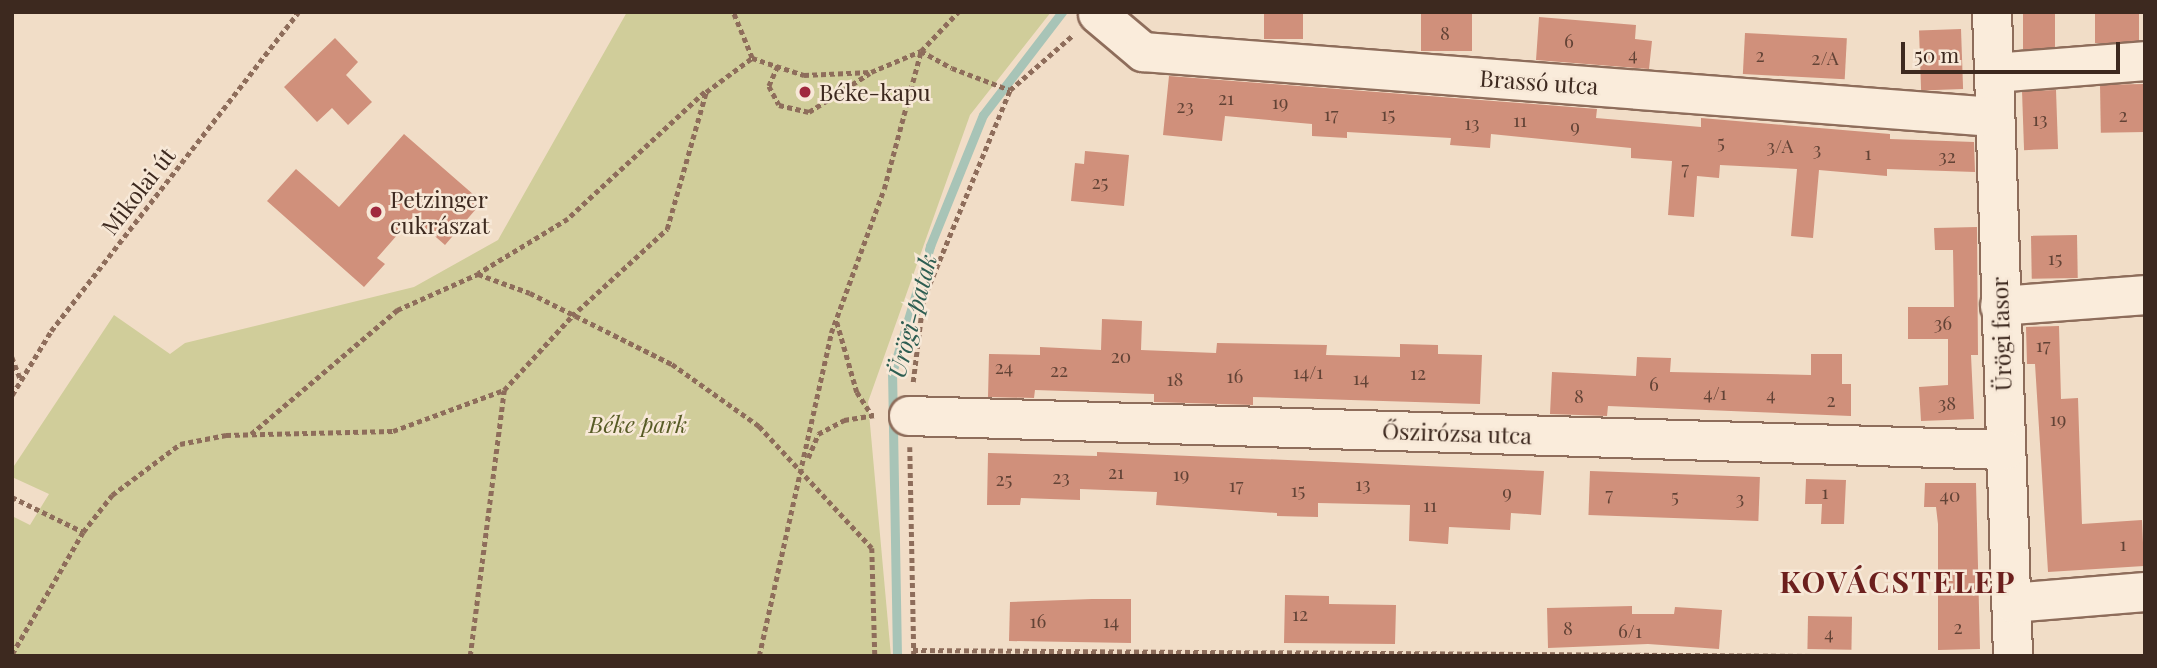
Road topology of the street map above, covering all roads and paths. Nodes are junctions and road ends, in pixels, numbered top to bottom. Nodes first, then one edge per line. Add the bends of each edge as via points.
1 (298, 12) edge
2 (733, 12) edge
3 (958, 12) edge
4 (1992, 12) edge
5 (1110, 19) edge
6 (921, 51) junction
7 (752, 58) junction
8 (2145, 61) edge
9 (778, 66) junction
10 (871, 72) junction
11 (1994, 73) junction
12 (1010, 90) junction
13 (706, 92) junction
14 (1994, 117) junction
15 (478, 274) junction
16 (2145, 295) edge
17 (2000, 306) junction
18 (572, 316) junction
19 (836, 319) junction
20 (12, 357) edge
21 (21, 381) junction
22 (505, 390) junction
23 (12, 395) edge
24 (909, 416) junction
25 (250, 434) junction
26 (2005, 450) junction
27 (803, 470) junction
28 (12, 497) edge
29 (83, 532) junction
30 (2145, 592) edge
31 (2012, 603) junction
32 (914, 653) edge
33 (12, 654) edge
34 (470, 656) edge
35 (759, 656) edge
36 (875, 656) edge
37 (1817, 656) edge
38 (2013, 656) edge

1 - 21 path, Mikolai út via 51,331
2 - 7 path
3 - 6 path
4 - 11 street, Ürögi fasor
5 - 12 path
5 - 14 street, Brassó utca via 1143,52
6 - 10 path
6 - 12 path
6 - 19 path via 884,189
7 - 9 path
7 - 13 path
8 - 11 street
9 - 10 path via 804,75
9 - 10 path via 769,86 779,105 809,112
11 - 14 street, Ürögi fasor
12 - 24 path via 923,300
13 - 15 path via 568,219
13 - 18 path via 667,229
14 - 17 street, Ürögi fasor
15 - 18 path via 530,293
15 - 25 path via 397,310
16 - 17 street
17 - 26 street, Ürögi fasor
18 - 22 path
18 - 27 path via 672,364 759,426
19 - 27 path
19 - 27 path via 837,336 857,391 872,415 844,420 818,434
20 - 21 path
21 - 23 path, Mikolai út
22 - 25 path via 393,431
22 - 34 path
24 - 26 street, Őszirózsa utca
24 - 32 path
25 - 29 path via 180,444 112,495
26 - 31 street, Ürögi fasor
27 - 35 path
27 - 36 path via 872,548
28 - 29 path
29 - 33 path
30 - 31 street
31 - 38 street, Ürögi fasor
32 - 37 path

